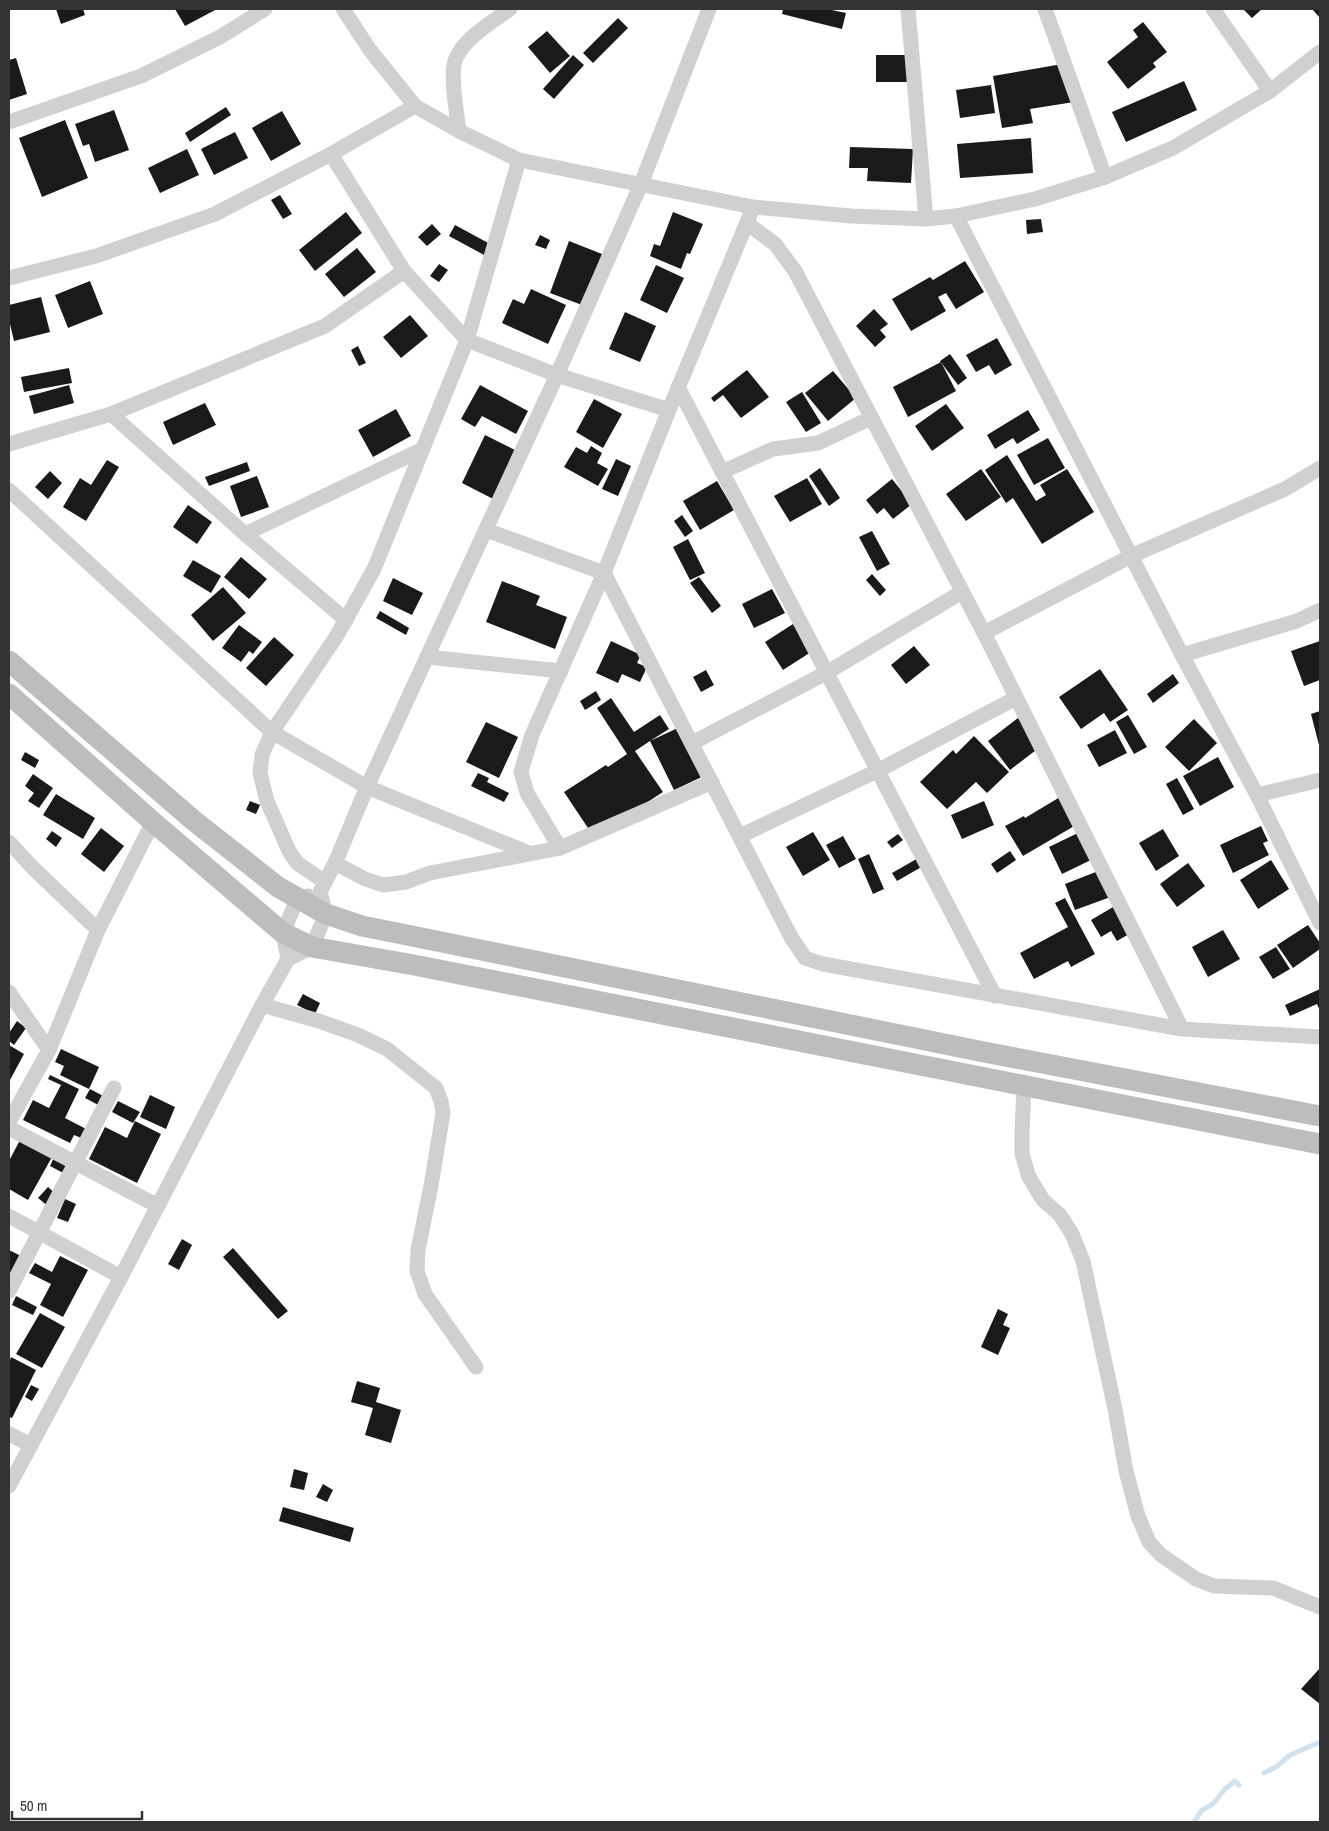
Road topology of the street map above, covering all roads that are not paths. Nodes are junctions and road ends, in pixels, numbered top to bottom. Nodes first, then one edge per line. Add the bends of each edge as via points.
1 (265, 9) edge
2 (343, 9) edge
3 (510, 9) edge
4 (710, 9) edge
5 (908, 9) edge
6 (1045, 9) edge
7 (1213, 9) edge
8 (1320, 52) edge
9 (1270, 91) junction
10 (415, 106) junction
11 (9, 122) edge
12 (459, 131) junction
13 (331, 154) junction
14 (519, 160) junction
15 (1105, 177) junction
16 (641, 184) junction
17 (752, 207) junction
18 (956, 216) junction
19 (926, 219) junction
20 (747, 223) junction
21 (404, 271) junction
22 (9, 278) edge
23 (467, 340) junction
24 (557, 375) junction
25 (678, 387) junction
26 (669, 410) junction
27 (111, 414) junction
28 (872, 418) junction
29 (9, 444) edge
30 (423, 449) junction
31 (1320, 468) edge
32 (722, 472) junction
33 (9, 490) edge
34 (486, 530) junction
35 (245, 534) junction
36 (1130, 556) junction
37 (604, 574) junction
38 (962, 592) junction
39 (1320, 610) edge
40 (346, 620) junction
41 (984, 633) junction
42 (1182, 655) junction
43 (427, 657) junction
44 (9, 661) edge
45 (561, 670) junction
46 (826, 673) junction
47 (9, 694) edge
48 (1016, 698) junction
49 (272, 732) junction
50 (692, 743) junction
51 (876, 771) junction
52 (1320, 780) edge
53 (712, 782) junction
54 (367, 787) junction
55 (1257, 795) junction
56 (153, 822) junction
57 (740, 836) junction
58 (9, 842) edge
59 (560, 848) junction
60 (529, 853) junction
61 (335, 863) junction
62 (322, 887) junction
63 (297, 899) junction
64 (326, 914) junction
65 (1320, 923) edge
66 (98, 930) junction
67 (283, 933) junction
68 (312, 947) junction
69 (288, 959) junction
70 (9, 994) edge
71 (995, 996) junction
72 (262, 1006) junction
73 (1182, 1029) junction
74 (1320, 1037) edge
75 (49, 1050) junction
76 (1024, 1086) junction
77 (114, 1088) dead end
78 (1320, 1116) edge
79 (9, 1122) edge
80 (9, 1128) edge
81 (1320, 1144) edge
82 (75, 1163) junction
83 (158, 1206) junction
84 (9, 1216) edge
85 (40, 1233) junction
86 (121, 1277) junction
87 (9, 1290) edge
88 (476, 1367) dead end
89 (9, 1434) edge
90 (31, 1446) junction
91 (9, 1486) edge
92 (1320, 1607) edge

1 - 11 street via 220,37 141,76
2 - 10 street via 370,50
3 - 12 street via 467,42 455,58 453,74
4 - 16 street
5 - 19 street
6 - 15 street
7 - 9 street
8 - 9 street
9 - 15 street via 1173,148
10 - 12 street
10 - 13 street
12 - 14 street
13 - 21 street
13 - 22 street via 216,214 96,256
14 - 16 street
14 - 23 street
15 - 18 street via 1035,200
16 - 17 street
16 - 24 street
17 - 19 street
17 - 20 street
18 - 19 street
18 - 36 street
20 - 25 street
20 - 28 street via 774,244 795,271
21 - 23 street
21 - 27 street via 325,326
23 - 24 street
23 - 30 street
24 - 26 street
24 - 34 street
25 - 26 street
25 - 32 street
26 - 37 street
27 - 29 street
27 - 35 street
28 - 32 street via 818,444 773,449
28 - 38 street
30 - 35 street
30 - 40 street via 374,569
31 - 36 street via 1285,489
32 - 46 street
33 - 49 street
34 - 37 street
34 - 43 street
35 - 40 street
36 - 41 street
36 - 42 street
37 - 45 street
37 - 50 street
38 - 41 street
38 - 46 street
39 - 42 street via 1297,621
40 - 49 street
41 - 48 street
42 - 55 street
43 - 45 street
43 - 54 street
44 - 63 main road via 193,820
45 - 59 street via 532,736 522,772 527,792
46 - 50 street
46 - 51 street
47 - 56 main road
48 - 51 street
48 - 73 street
49 - 54 street
49 - 62 street via 262,755 260,773 267,801 289,851
50 - 53 street
51 - 57 street
51 - 71 street
52 - 55 street
53 - 57 street
53 - 59 street
54 - 60 street
54 - 61 street
55 - 65 street
56 - 66 street
56 - 67 main road
57 - 71 street via 805,958 822,964
58 - 66 street
59 - 60 street
60 - 61 street via 382,885
61 - 62 street
62 - 63 street
62 - 64 street
63 - 64 main road
63 - 67 street
64 - 68 street
64 - 78 main road via 362,926 416,937
66 - 75 street
67 - 68 main road
67 - 69 street
68 - 69 street
68 - 76 main road
69 - 72 street
70 - 75 street
71 - 73 street
72 - 83 street
72 - 88 street via 319,1020 358,1034 387,1050 436,1088 443,1113 417,1271 425,1294
73 - 74 street
75 - 79 street
76 - 81 main road
76 - 92 street via 1024,1162 1043,1200 1060,1215 1072,1234 1083,1260 1126,1471 1149,1542 1161,1555 1196,1579 1214,1586 1274,1588
77 - 82 street
80 - 82 street
82 - 83 street
82 - 85 street
83 - 86 street
84 - 85 street
85 - 86 street
85 - 87 street
86 - 90 street
89 - 90 street
90 - 91 street

